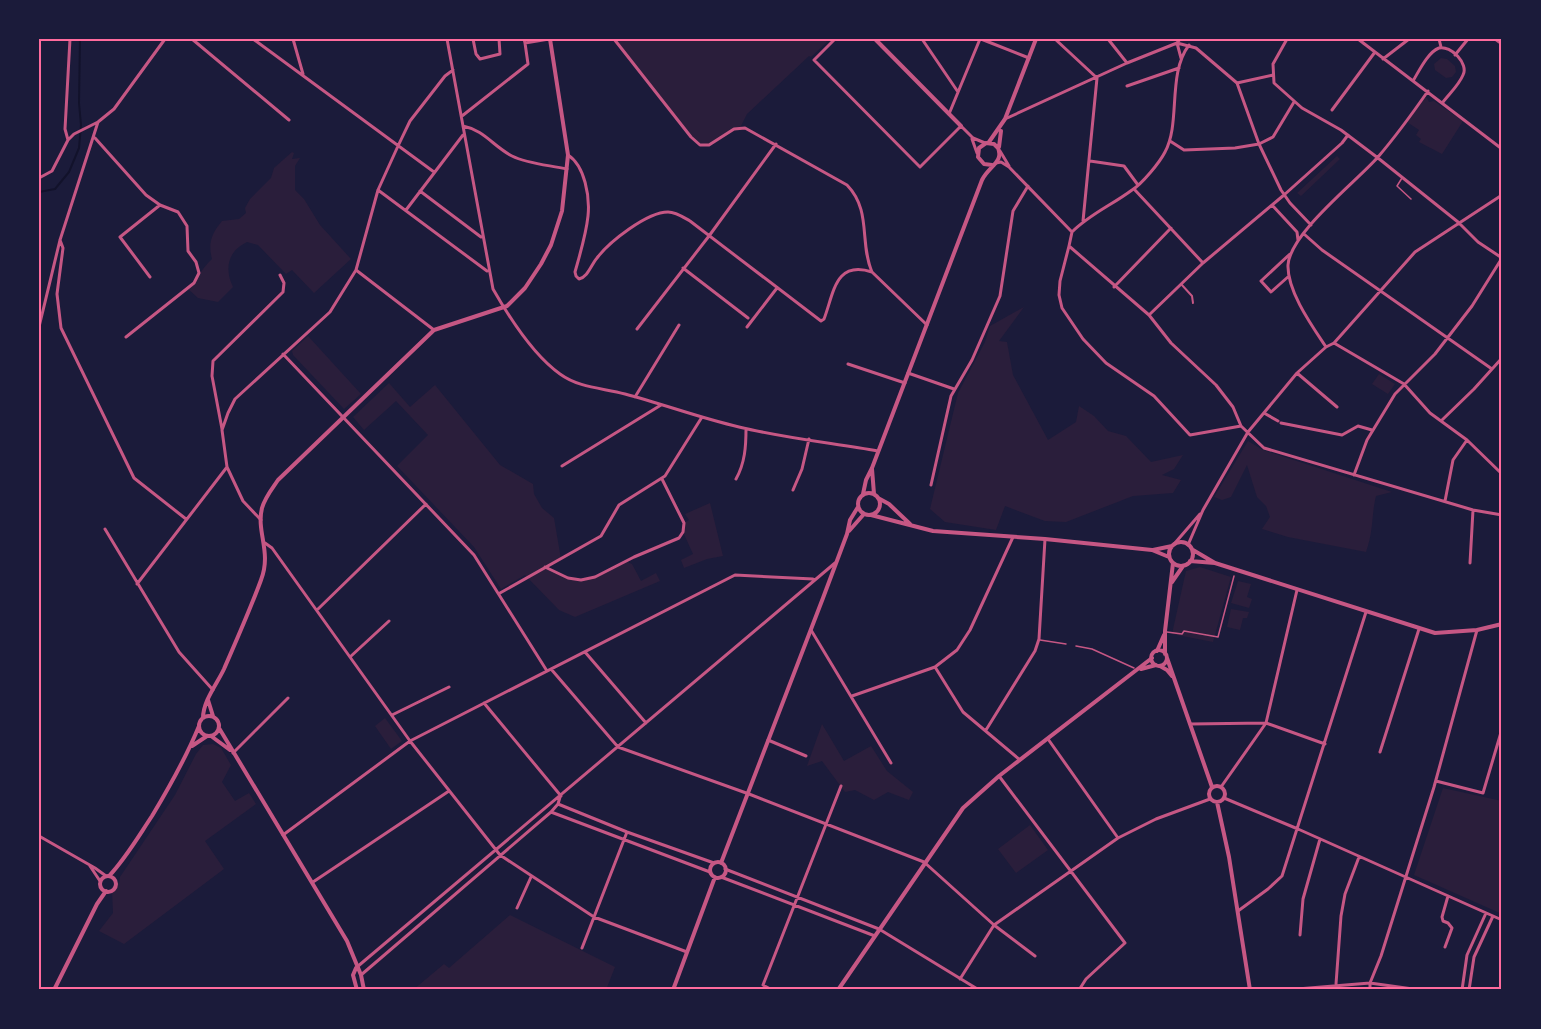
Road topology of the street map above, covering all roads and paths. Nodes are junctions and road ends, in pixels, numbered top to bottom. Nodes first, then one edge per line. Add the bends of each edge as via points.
1 (70, 39) edge
2 (165, 39) edge
3 (192, 39) edge
4 (253, 39) edge
5 (293, 39) edge
6 (447, 39) edge
7 (473, 39) edge
8 (499, 39) edge
9 (550, 39) edge
10 (614, 39) edge
11 (835, 39) edge
12 (875, 39) edge
13 (922, 39) edge
14 (980, 39) edge
15 (1036, 39) edge
16 (1055, 39) edge
17 (1108, 39) edge
18 (1185, 39) edge
19 (1287, 39) edge
20 (1358, 39) edge
21 (1409, 39) edge
22 (1439, 39) edge
23 (1468, 39) edge
24 (1495, 39) edge
25 (524, 41) edge
26 (1178, 41) edge
27 (1502, 44) edge
28 (1189, 45) junction
29 (1441, 47) junction
30 (1375, 52) junction
31 (1455, 55) junction
32 (1029, 58) junction
33 (1181, 58) junction
34 (1383, 59) junction
35 (1127, 63) junction
36 (1179, 68) junction
37 (453, 70) junction
38 (1273, 75) junction
39 (303, 76) junction
40 (1097, 78) junction
41 (1413, 81) junction
42 (1238, 83) junction
43 (1127, 86) dead end
44 (1428, 91) junction
45 (958, 92) junction
46 (1294, 102) junction
47 (1443, 102) junction
48 (1332, 110) dead end
49 (949, 114) junction
50 (462, 116) junction
51 (289, 120) dead end
52 (1005, 120) junction
53 (98, 122) junction
54 (463, 126) junction
55 (961, 126) junction
56 (968, 133) junction
57 (464, 134) junction
58 (1348, 135) junction
59 (94, 138) junction
60 (68, 140) junction
61 (1170, 141) junction
62 (1502, 141) edge
63 (987, 143) junction
64 (776, 144) junction
65 (1259, 144) junction
66 (398, 146) junction
67 (1498, 146) junction
68 (1502, 149) edge
69 (1000, 151) junction
70 (568, 155) junction
71 (978, 157) junction
72 (1378, 158) junction
73 (1090, 161) junction
74 (994, 164) junction
75 (567, 169) junction
76 (434, 172) junction
77 (1014, 172) junction
78 (39, 178) edge
79 (1402, 178) junction
80 (982, 180) junction
81 (1028, 186) junction
82 (1138, 186) junction
83 (1134, 189) junction
84 (378, 190) junction
85 (420, 191) junction
86 (1284, 195) junction
87 (1502, 195) edge
88 (1411, 199) dead end
89 (160, 205) junction
90 (1272, 205) junction
91 (406, 210) junction
92 (1306, 220) junction
93 (1083, 221) junction
94 (1458, 222) junction
95 (1311, 225) junction
96 (1171, 227) junction
97 (1308, 229) junction
98 (1072, 232) junction
99 (1304, 234) junction
100 (709, 236) junction
101 (483, 238) junction
102 (60, 240) junction
103 (1298, 240) junction
104 (1069, 246) junction
105 (1291, 253) junction
106 (1502, 258) edge
107 (1203, 263) junction
108 (683, 268) junction
109 (357, 270) junction
110 (488, 272) junction
111 (872, 272) junction
112 (280, 275) dead end
113 (1289, 276) junction
114 (150, 277) dead end
115 (1181, 284) junction
116 (1114, 287) junction
117 (777, 288) junction
118 (1380, 290) junction
119 (1194, 303) dead end
120 (504, 308) junction
121 (1149, 315) junction
122 (748, 318) dead end
123 (679, 325) dead end
124 (927, 325) junction
125 (39, 327) edge
126 (747, 327) dead end
127 (637, 328) dead end
128 (434, 330) junction
129 (126, 337) dead end
130 (1447, 338) junction
131 (1334, 343) junction
132 (1326, 347) junction
133 (283, 354) junction
134 (1502, 358) edge
135 (848, 364) dead end
136 (1492, 369) junction
137 (908, 373) junction
138 (1297, 373) junction
139 (904, 382) junction
140 (1404, 384) junction
141 (954, 389) junction
142 (635, 397) junction
143 (661, 405) junction
144 (1336, 407) dead end
145 (1264, 412) junction
146 (343, 417) junction
147 (702, 417) junction
148 (1441, 421) junction
149 (1241, 426) junction
150 (746, 429) junction
151 (222, 430) junction
152 (1372, 430) junction
153 (1248, 432) junction
154 (809, 439) junction
155 (1467, 440) junction
156 (878, 451) junction
157 (562, 466) dead end
158 (226, 467) junction
159 (872, 468) junction
160 (1502, 474) edge
161 (1354, 476) junction
162 (662, 479) junction
163 (736, 479) dead end
164 (931, 485) dead end
165 (793, 490) dead end
166 (863, 494) junction
167 (874, 494) junction
168 (878, 498) junction
169 (1445, 501) junction
170 (426, 504) junction
171 (858, 507) junction
172 (1203, 510) junction
173 (1473, 510) junction
174 (865, 514) junction
175 (871, 515) junction
176 (1502, 515) edge
177 (186, 519) junction
178 (261, 520) junction
179 (913, 526) junction
180 (105, 529) dead end
181 (847, 534) junction
182 (1012, 537) junction
183 (1045, 539) junction
184 (265, 543) junction
185 (1174, 545) junction
186 (1188, 545) junction
187 (1152, 550) junction
188 (1192, 550) junction
189 (1169, 557) junction
190 (1190, 561) junction
191 (837, 562) junction
192 (1173, 563) junction
193 (1215, 563) junction
194 (1470, 563) dead end
195 (1184, 565) junction
196 (546, 567) junction
197 (1234, 576) dead end
198 (815, 579) junction
199 (1172, 583) junction
200 (137, 584) junction
201 (1298, 590) junction
202 (499, 593) junction
203 (317, 610) junction
204 (1366, 612) junction
205 (389, 621) dead end
206 (1502, 624) edge
207 (1419, 629) junction
208 (811, 630) junction
209 (1477, 630) junction
210 (1165, 631) junction
211 (1039, 639) junction
212 (1066, 644) dead end
213 (1076, 646) dead end
214 (1157, 651) junction
215 (585, 652) junction
216 (1166, 656) junction
217 (350, 657) junction
218 (1152, 658) junction
219 (1157, 666) junction
220 (935, 667) junction
221 (549, 670) junction
222 (1138, 670) junction
223 (1175, 680) junction
224 (449, 687) dead end
225 (213, 690) junction
226 (852, 696) junction
227 (288, 698) dead end
228 (208, 699) junction
229 (484, 703) junction
230 (392, 715) junction
231 (213, 716) junction
232 (203, 718) junction
233 (646, 723) junction
234 (1266, 723) junction
235 (1190, 724) junction
236 (199, 726) junction
237 (219, 728) junction
238 (1502, 729) edge
239 (986, 730) junction
240 (209, 736) junction
241 (1048, 739) junction
242 (768, 740) junction
243 (410, 741) junction
244 (1325, 744) junction
245 (192, 747) junction
246 (618, 747) junction
247 (1380, 752) dead end
248 (233, 753) junction
249 (806, 756) dead end
250 (1020, 760) junction
251 (891, 763) dead end
252 (999, 776) junction
253 (1436, 781) junction
254 (841, 786) dead end
255 (1212, 787) junction
256 (1221, 787) junction
257 (449, 791) junction
258 (748, 794) junction
259 (561, 796) junction
260 (1224, 798) junction
261 (1210, 799) junction
262 (1217, 802) junction
263 (558, 804) junction
264 (551, 812) junction
265 (826, 824) junction
266 (1298, 829) junction
267 (627, 832) junction
268 (283, 835) junction
269 (39, 836) edge
270 (1118, 838) junction
271 (1320, 839) junction
272 (624, 840) junction
273 (495, 849) junction
274 (500, 855) junction
275 (1359, 856) junction
276 (924, 862) junction
277 (714, 863) junction
278 (721, 863) junction
279 (89, 865) junction
280 (119, 867) junction
281 (725, 869) junction
282 (1071, 870) junction
283 (710, 872) junction
284 (108, 876) junction
285 (531, 877) junction
286 (715, 877) junction
287 (721, 877) junction
288 (1406, 877) junction
289 (114, 880) junction
290 (100, 881) junction
291 (313, 882) junction
292 (101, 888) junction
293 (106, 891) junction
294 (1448, 896) junction
295 (798, 899) junction
296 (97, 904) junction
297 (795, 907) junction
298 (517, 908) dead end
299 (1238, 911) junction
300 (1486, 914) junction
301 (1493, 916) junction
302 (594, 917) junction
303 (1502, 920) edge
304 (994, 925) junction
305 (879, 929) junction
306 (875, 936) junction
307 (1300, 936) dead end
308 (1445, 947) dead end
309 (582, 948) dead end
310 (687, 952) junction
311 (1035, 956) dead end
312 (357, 967) junction
313 (361, 975) junction
314 (960, 979) junction
315 (1370, 983) junction
316 (1336, 984) junction
317 (54, 990) edge
318 (357, 990) edge
319 (364, 990) edge
320 (673, 990) edge
321 (772, 990) edge
322 (838, 990) edge
323 (979, 990) edge
324 (1079, 990) edge
325 (1250, 990) edge
326 (1285, 990) edge
327 (1370, 990) edge
328 (1420, 990) edge
329 (1462, 990) edge
330 (1469, 990) edge

1 - 60 street via 65,129
2 - 53 street via 114,109
3 - 51 street
4 - 39 street
5 - 39 street
6 - 37 street
7 - 8 street via 480,59 500,54
9 - 25 street
9 - 70 street
10 - 64 street via 694,141 709,145 740,128
11 - 55 street via 814,60 920,167
12 - 49 street
13 - 45 street
14 - 32 street
14 - 45 street
15 - 32 street
16 - 40 street
17 - 35 street
18 - 28 street
19 - 38 street via 1273,64
20 - 30 street
21 - 34 street
22 - 29 street
23 - 31 street
24 - 27 street
25 - 50 street via 528,64
26 - 28 street
26 - 33 street
26 - 35 street
28 - 33 street
28 - 42 street
29 - 31 street
29 - 41 street via 1433,51
30 - 34 street
30 - 48 street
31 - 47 street via 1465,69
32 - 52 street
33 - 36 street
34 - 41 street
35 - 40 street
36 - 43 street
36 - 61 street
37 - 50 street
37 - 66 street via 410,121
38 - 42 street
38 - 46 street via 1274,83
39 - 66 street
40 - 52 street
40 - 73 street
41 - 44 street
42 - 65 street
44 - 47 street
44 - 72 street
45 - 49 street
46 - 58 street
46 - 65 street via 1273,136
47 - 67 street
49 - 55 street
50 - 54 street
52 - 63 street
52 - 69 street via 998,139
53 - 59 street
53 - 60 street
54 - 57 street
54 - 75 street via 475,128 511,156
55 - 56 street
56 - 63 street
56 - 71 street
57 - 76 street
57 - 101 street
58 - 72 street
58 - 86 street
59 - 89 street via 131,180
59 - 102 street
60 - 78 street via 52,171
61 - 65 street via 1184,150
61 - 82 street
62 - 67 street
63 - 69 street
63 - 71 street via 979,148
64 - 100 street
64 - 111 street via 842,181 852,191 863,214
65 - 86 street
66 - 76 street
66 - 84 street
67 - 68 street
69 - 74 street
69 - 77 street
70 - 75 street
70 - 100 street via 581,172 588,205 575,272 578,279 584,278 600,254 618,238 660,213 679,214
71 - 74 street via 985,165
71 - 80 street
72 - 79 street
72 - 95 street
73 - 82 street via 1124,166
73 - 93 street
74 - 77 street via 1004,163
74 - 80 street
75 - 120 street via 562,211 546,255 525,288
76 - 85 street
77 - 81 street
79 - 88 lane via 1397,186
79 - 94 street
80 - 124 street
81 - 98 street
81 - 141 street via 1013,211 1000,296 972,360
82 - 83 street
83 - 93 street
83 - 96 street
84 - 91 street
84 - 109 street
85 - 91 street
85 - 101 street
86 - 90 street
86 - 92 street
87 - 94 street
89 - 114 street via 120,237
89 - 129 street via 178,212 187,226 188,251 199,273 194,282
90 - 103 street via 1297,232
90 - 107 street
91 - 110 street
92 - 95 street
92 - 97 street
93 - 98 street
94 - 106 street
94 - 118 street via 1415,252
95 - 97 street
96 - 107 street
96 - 116 street
97 - 99 street
98 - 104 street
99 - 103 street
99 - 118 street
100 - 108 street
100 - 117 street
101 - 110 street
102 - 125 street
102 - 177 street via 63,248 57,294 61,328 134,478
103 - 105 street
104 - 116 street
104 - 149 street via 1059,295 1062,308 1083,339 1106,363 1154,396 1190,435
105 - 113 street
105 - 113 street via 1261,281 1271,292
106 - 130 street via 1473,306
107 - 115 street
108 - 122 street
108 - 127 street
109 - 128 street
109 - 133 street via 330,312
110 - 120 street
111 - 117 street via 855,268 844,272 822,321
111 - 124 street
112 - 151 street via 284,283 282,292 213,361
113 - 132 street via 1303,313
115 - 119 street
115 - 121 street
116 - 121 street
117 - 126 street
118 - 130 street
118 - 131 street
120 - 128 street
120 - 142 street via 536,352 562,376
121 - 149 street via 1171,343 1216,385 1233,407
123 - 142 street
124 - 137 street
128 - 146 street
130 - 136 street
130 - 140 street
131 - 132 street
131 - 140 street
132 - 138 street
133 - 146 street
133 - 151 street via 235,399
134 - 136 street
135 - 139 street
136 - 148 street
137 - 139 street
137 - 141 street
138 - 144 street
138 - 145 street
139 - 156 street
140 - 148 street
140 - 152 street
141 - 164 street
142 - 143 street
143 - 147 street
143 - 157 street
145 - 152 street via 1279,422 1342,435 1358,426
145 - 153 street
146 - 170 street
146 - 178 street via 278,480 264,501
147 - 150 street
147 - 162 street
148 - 155 street
149 - 153 street
150 - 154 street
150 - 163 street via 745,455
151 - 158 street
152 - 161 street
153 - 161 street via 1264,448
153 - 172 street
154 - 156 street
154 - 165 street
155 - 160 street
155 - 169 street via 1453,460
156 - 159 street
158 - 177 street
158 - 178 street via 243,501
159 - 166 street
159 - 167 street
161 - 169 street
162 - 196 street via 619,505 601,536
162 - 196 street via 684,524 679,538 595,577 568,578
166 - 167 street
166 - 171 street
167 - 168 street
168 - 175 street via 879,508
168 - 179 street
169 - 173 street
170 - 202 street via 474,555
170 - 203 street
171 - 174 street
171 - 181 street
172 - 185 street
172 - 186 street
173 - 176 street
173 - 194 street
174 - 175 street
174 - 181 street
175 - 179 street
177 - 200 street
178 - 184 street
179 - 182 street
180 - 200 street
181 - 191 street
182 - 183 street
182 - 220 street via 970,630 957,650
183 - 187 street
183 - 211 street
184 - 203 street
184 - 225 street via 265,568
185 - 186 street
185 - 187 street
185 - 189 street
186 - 188 street
187 - 189 street
188 - 190 street
188 - 193 street
189 - 192 street
190 - 193 street
190 - 195 street
191 - 198 street
191 - 208 street
192 - 195 street
192 - 199 street
193 - 201 street
195 - 199 street
196 - 202 street
197 - 210 lane via 1218,637
198 - 215 street via 735,575
198 - 233 street
199 - 210 street
200 - 225 street via 179,652
201 - 204 street
201 - 234 street
202 - 221 street
203 - 217 street
204 - 207 street
204 - 244 street
205 - 217 street
206 - 209 street
207 - 209 street via 1442,633
207 - 247 street
208 - 226 street
208 - 242 street
209 - 253 street
210 - 214 street
210 - 216 street
211 - 212 lane
211 - 239 street
213 - 222 lane
214 - 216 street
214 - 218 street
215 - 221 street
215 - 233 street
216 - 219 street via 1164,665
216 - 223 street
217 - 230 street
218 - 219 street
218 - 222 street
219 - 222 street
219 - 223 street
220 - 226 street
220 - 239 street via 963,712
221 - 229 street
221 - 246 street
222 - 241 street
223 - 235 street
224 - 230 street
225 - 228 street
226 - 251 street
227 - 248 street
228 - 231 street
228 - 232 street
229 - 243 street
229 - 259 street
230 - 243 street
231 - 232 street
231 - 237 street
232 - 236 street
233 - 246 street
234 - 235 street
234 - 244 street
234 - 256 street
235 - 255 street
236 - 240 street
236 - 245 street
237 - 240 street
237 - 248 street
238 - 253 street via 1483,793
239 - 250 street
240 - 245 street
240 - 248 street
241 - 250 street
241 - 270 street
242 - 249 street
242 - 258 street
243 - 257 street
243 - 268 street
244 - 266 street
245 - 280 street
246 - 258 street
246 - 259 street
248 - 268 street
250 - 252 street
252 - 276 street via 963,808
252 - 282 street
253 - 288 street
254 - 265 street
255 - 256 street
255 - 261 street
256 - 260 street
257 - 273 street
257 - 291 street
258 - 265 street
258 - 278 street
259 - 263 street
259 - 273 street
260 - 262 street
260 - 266 street
261 - 262 street
261 - 270 street
262 - 299 street
263 - 264 street
263 - 267 street
264 - 272 street
264 - 274 street
265 - 276 street
265 - 295 street
266 - 271 street
266 - 299 street via 1282,876
267 - 272 street
267 - 277 street
268 - 291 street
269 - 279 street
270 - 282 street
271 - 275 street
271 - 307 street via 1303,899
272 - 283 street
272 - 302 street
273 - 274 street
273 - 312 street
274 - 285 street
274 - 313 street
275 - 288 street
275 - 316 street via 1341,916
276 - 304 street
276 - 305 street
277 - 278 street
277 - 283 street
278 - 281 street
279 - 284 street
279 - 290 street
280 - 284 street
280 - 289 street
281 - 287 street
281 - 295 street
282 - 304 street
282 - 324 street via 1125,943
283 - 286 street
284 - 289 street
284 - 290 street
285 - 298 street
285 - 302 street
286 - 287 street
286 - 310 street
287 - 297 street
288 - 294 street
288 - 315 street
289 - 293 street via 114,888
290 - 292 street
291 - 312 street
292 - 293 street
292 - 296 street
293 - 296 street
294 - 300 street
294 - 308 street via 1442,917 1452,928
295 - 297 street
295 - 305 street
296 - 317 street
297 - 306 street
297 - 321 street via 763,985
299 - 325 street
300 - 301 street
300 - 329 street via 1467,956
301 - 303 street
301 - 330 street via 1474,957
302 - 309 street
302 - 310 street
304 - 311 street
304 - 314 street
305 - 306 street
305 - 314 street
306 - 322 street
310 - 320 street
312 - 313 street
312 - 318 street via 353,975
313 - 319 street
314 - 323 street
315 - 316 street
315 - 327 street
315 - 328 street
316 - 326 street

